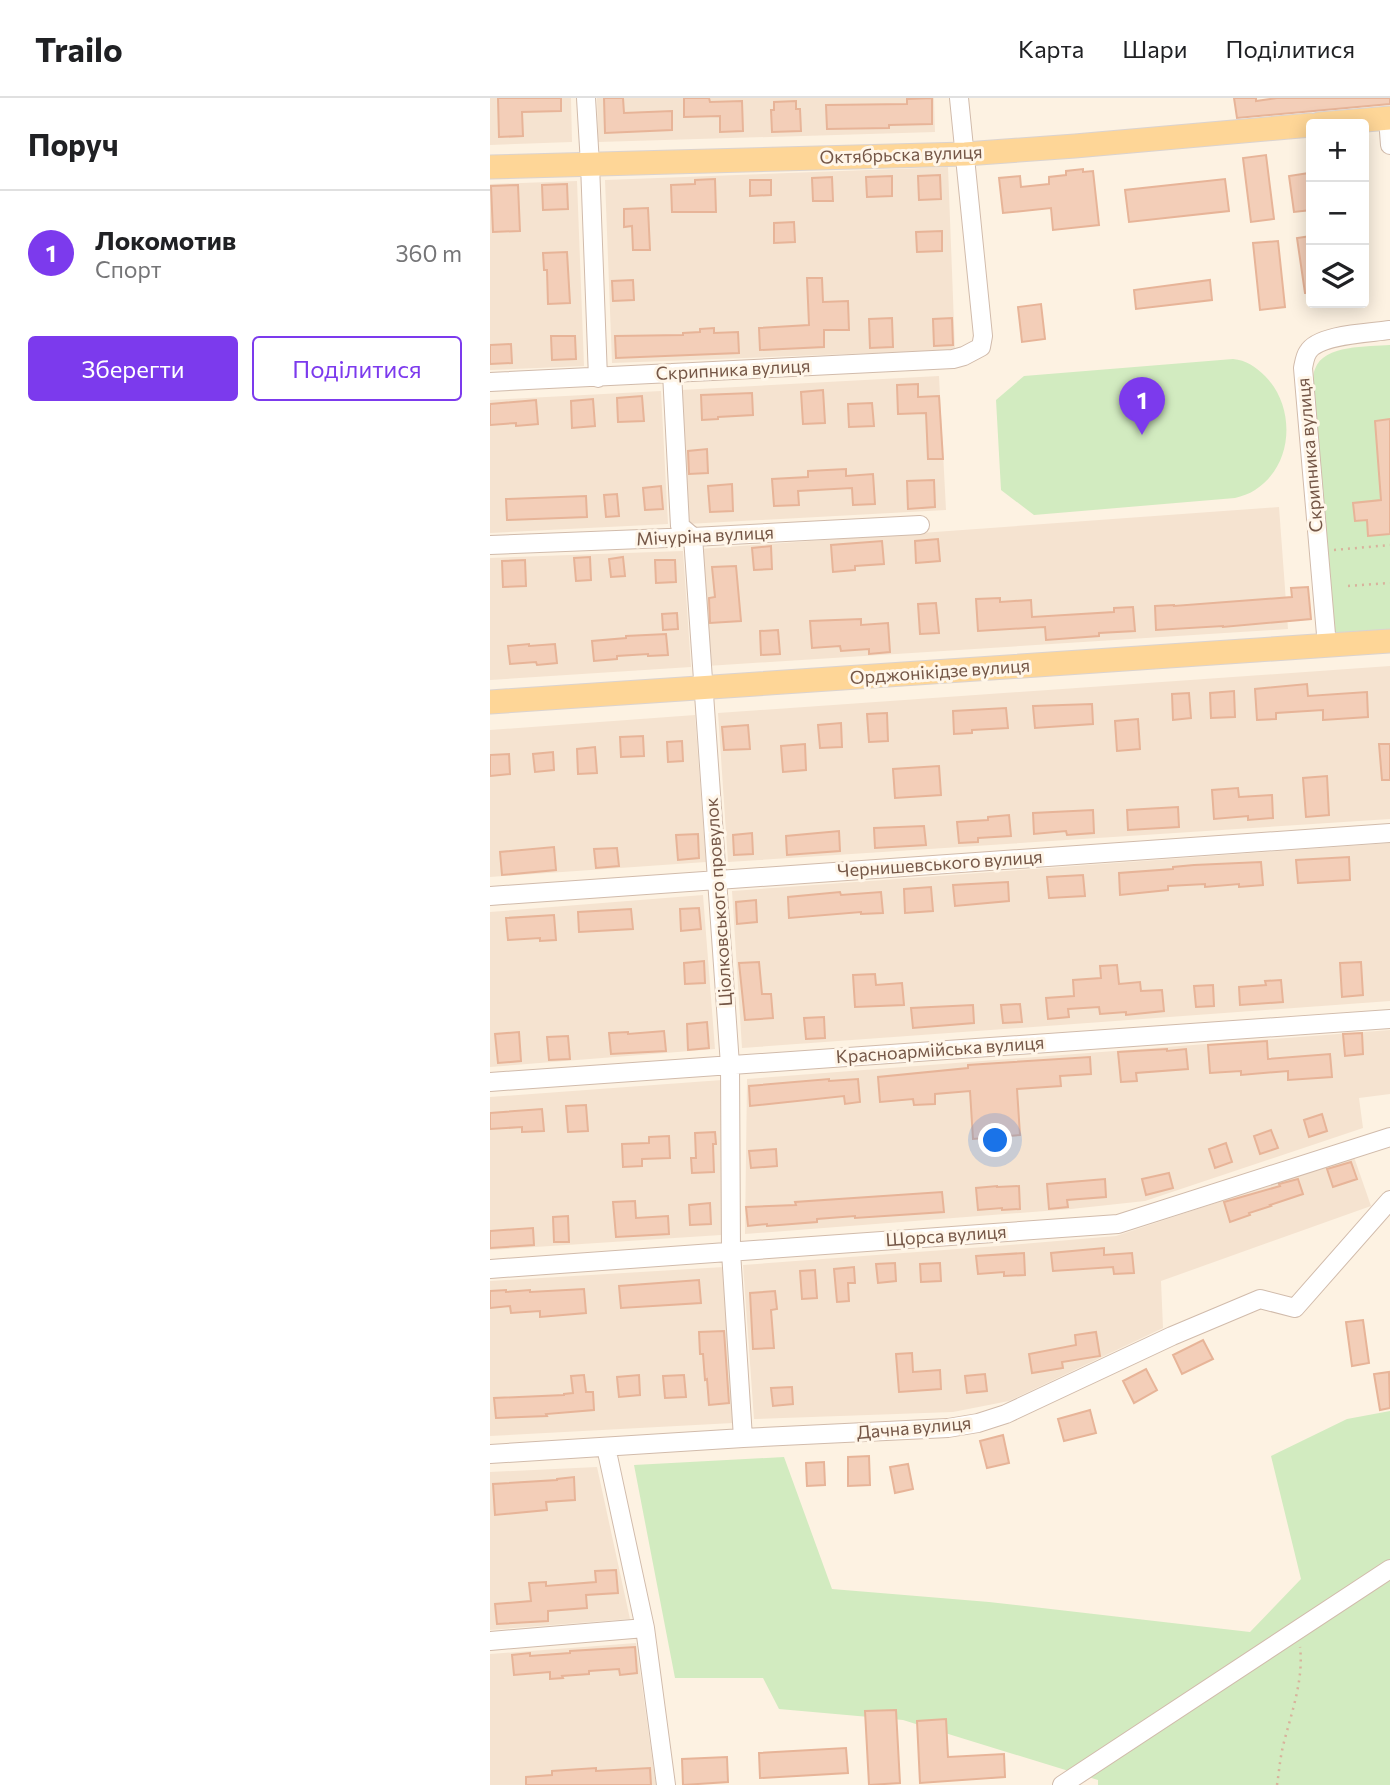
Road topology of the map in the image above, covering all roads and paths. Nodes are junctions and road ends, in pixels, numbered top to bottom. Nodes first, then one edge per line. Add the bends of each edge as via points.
1 (586, 98) edge
2 (960, 98) edge
3 (1389, 118) edge
4 (1369, 120) edge
5 (1306, 125) edge
6 (1390, 145) edge
7 (965, 154) junction
8 (590, 164) junction
9 (490, 167) edge
10 (1390, 330) edge
11 (672, 373) junction
12 (598, 378) junction
13 (490, 382) edge
14 (920, 525) dead end
15 (693, 537) junction
16 (490, 545) edge
17 (1390, 545) edge
18 (1319, 551) junction
19 (1390, 583) edge
20 (1348, 586) dead end
21 (1390, 641) edge
22 (1327, 646) junction
23 (704, 688) junction
24 (490, 702) edge
25 (1390, 833) edge
26 (718, 879) junction
27 (490, 896) edge
28 (1390, 1019) edge
29 (730, 1065) junction
30 (490, 1082) edge
31 (1390, 1137) edge
32 (1390, 1200) edge
33 (731, 1252) junction
34 (490, 1269) edge
35 (743, 1438) junction
36 (606, 1447) junction
37 (490, 1454) edge
38 (1390, 1569) edge
39 (645, 1628) junction
40 (1297, 1630) junction
41 (490, 1641) edge
42 (666, 1785) edge
43 (1062, 1785) edge
44 (1277, 1785) edge

1 - 8 street
2 - 7 street
3 - 4 main road
3 - 6 street
5 - 7 main road, Октябрьска вулиця
7 - 8 main road, Октябрьска вулиця
7 - 11 street, Скрипника вулиця via 981,347 953,359
8 - 9 main road, Октябрьска вулиця
8 - 12 street
10 - 18 street, Скрипника вулиця via 1330,338 1308,351 1303,368
11 - 12 street, Скрипника вулиця
11 - 15 street, Ціолковського провулок via 680,526
12 - 13 street, Скрипника вулиця
14 - 15 street, Мічуріна вулиця
15 - 16 street, Мічуріна вулиця
15 - 23 street, Ціолковського провулок
17 - 18 path
18 - 22 street, Скрипника вулиця
19 - 20 path
21 - 22 main road, Орджонікідзе вулиця
22 - 23 main road, Орджонікідзе вулиця
23 - 24 main road, Орджонікідзе вулиця
23 - 26 street, Ціолковського провулок
25 - 26 street, Чернишевського вулиця
26 - 27 street, Чернишевського вулиця
26 - 29 street, Ціолковського провулок
28 - 29 street, Красноармійська вулиця
29 - 30 street, Красноармійська вулиця
29 - 33 street, Ціолковського провулок
31 - 33 street, Щорса вулиця via 1118,1224
32 - 35 street, Дачна вулиця via 1295,1308 1260,1299 978,1423
33 - 34 street, Щорса вулиця
33 - 35 street, Ціолковського провулок
35 - 36 street, Дачна вулиця
36 - 37 street, Дачна вулиця
36 - 39 street
38 - 40 street
39 - 41 street
39 - 42 street
40 - 43 street
40 - 44 path via 1298,1684

